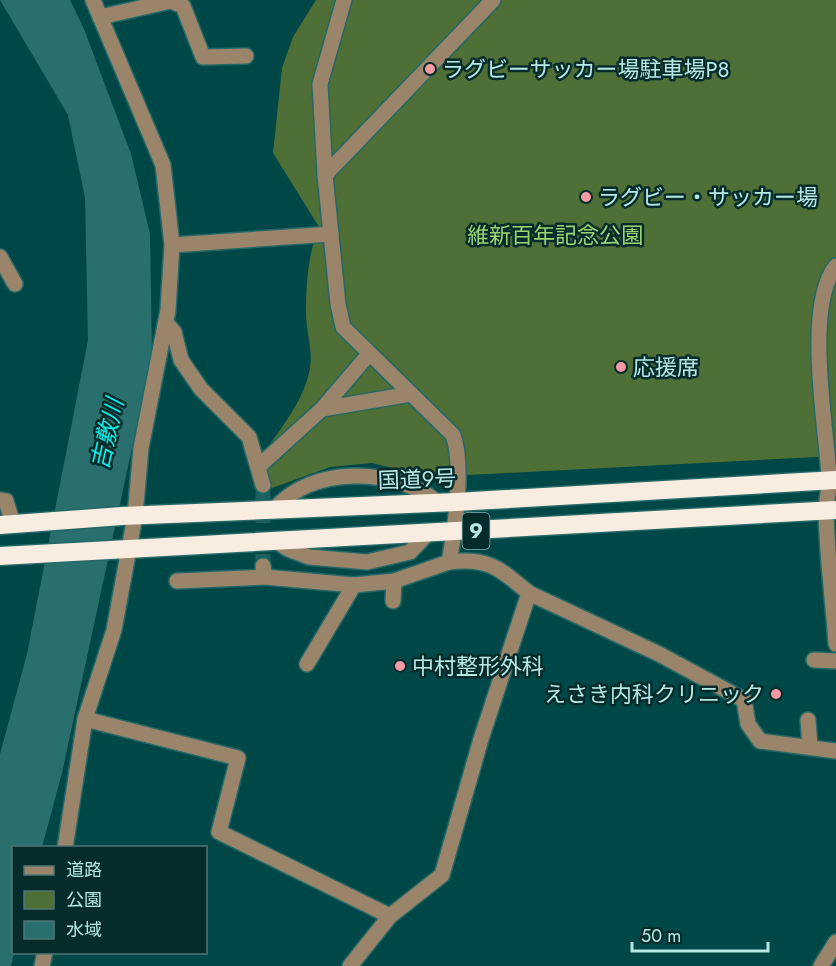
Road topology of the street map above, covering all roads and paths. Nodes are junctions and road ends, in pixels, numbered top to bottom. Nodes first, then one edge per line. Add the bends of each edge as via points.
1 (93, 0) edge
2 (344, 0) edge
3 (493, 0) edge
4 (100, 17) junction
5 (246, 56) dead end
6 (325, 175) junction
7 (331, 234) junction
8 (172, 245) junction
9 (0, 257) edge
10 (836, 266) edge
11 (15, 284) dead end
12 (166, 323) junction
13 (369, 354) junction
14 (411, 393) junction
15 (322, 409) junction
16 (258, 467) junction
17 (833, 480) edge
18 (263, 485) tunnel mouth
19 (0, 500) edge
20 (437, 502) junction
21 (456, 502) junction
22 (274, 510) junction
23 (831, 510) edge
24 (129, 516) junction
25 (7, 524) edge
26 (455, 532) junction
27 (427, 534) junction
28 (275, 540) junction
29 (122, 550) junction
30 (3, 556) edge
31 (449, 562) junction
32 (177, 581) dead end
33 (394, 581) junction
34 (354, 585) junction
35 (529, 593) junction
36 (393, 601) dead end
37 (836, 644) edge
38 (814, 660) dead end
39 (836, 661) edge
40 (307, 664) dead end
41 (85, 719) junction
42 (808, 720) dead end
43 (810, 746) junction
44 (836, 751) edge
45 (64, 846) edge
46 (390, 916) junction
47 (836, 942) edge
48 (350, 966) edge
49 (821, 966) edge

1 - 4 street
2 - 6 street via 320,84
3 - 6 street
4 - 5 street via 171,1 183,6 203,57
4 - 8 street via 163,165
6 - 7 street
7 - 8 street
7 - 13 street via 343,327
8 - 12 street
9 - 11 street
10 - 17 street via 824,290 819,349
12 - 16 street via 174,332 181,360 201,389 249,437
12 - 24 street
13 - 14 street
13 - 15 street
14 - 15 street
14 - 21 street via 453,435 458,449
15 - 16 street
16 - 18 street
17 - 21 highway, 国道9号 / 9
17 - 23 street
19 - 25 street via 6,501
20 - 21 highway, 国道9号 / 9
20 - 22 highway, 国道9号 / 9
20 - 22 street via 424,491 366,476 303,486 283,498
21 - 26 street
22 - 24 highway, 国道9号 / 9
23 - 26 highway, 9
23 - 37 street
24 - 25 highway, 国道9号 / 9
24 - 29 street
26 - 27 highway, 9
26 - 31 street
27 - 28 highway, 9
27 - 28 street via 410,552 367,562 309,557
28 - 29 highway, 9
29 - 30 highway, 9
29 - 41 street via 114,630
31 - 33 street
31 - 35 street via 470,560 500,568
32 - 34 street via 264,571
33 - 34 street
33 - 36 street
34 - 40 street
35 - 43 street via 659,654 744,700 748,724 760,741
35 - 46 street via 442,875
38 - 39 street
41 - 45 street
41 - 46 street via 238,758 219,832
42 - 43 street
43 - 44 street
46 - 48 street
47 - 49 street

